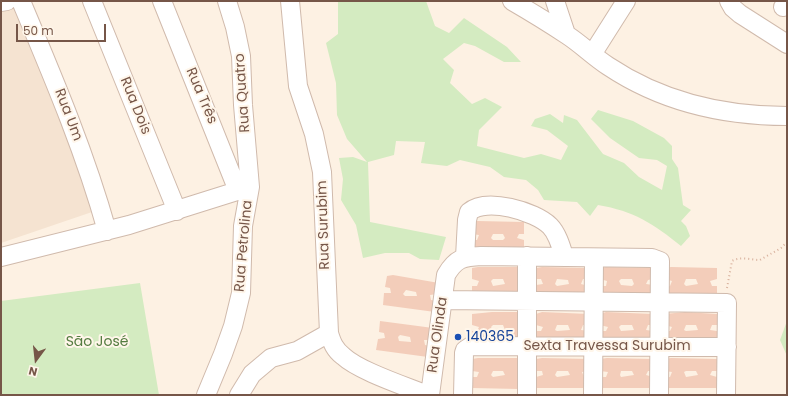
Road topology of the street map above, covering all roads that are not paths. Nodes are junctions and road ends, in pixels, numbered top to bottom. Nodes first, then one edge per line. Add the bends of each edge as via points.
1 (7, 1) edge
2 (21, 1) edge
3 (92, 1) edge
4 (162, 1) edge
5 (227, 1) edge
6 (290, 1) edge
7 (512, 1) edge
8 (555, 1) edge
9 (626, 1) edge
10 (729, 1) edge
11 (1, 2) edge
12 (566, 34) junction
13 (787, 44) edge
14 (593, 53) junction
15 (787, 116) edge
16 (244, 189) junction
17 (177, 211) junction
18 (107, 231) junction
19 (1, 256) edge
20 (528, 256) junction
21 (564, 256) junction
22 (465, 257) junction
23 (594, 258) junction
24 (443, 300) junction
25 (528, 302) junction
26 (594, 302) junction
27 (660, 302) junction
28 (329, 333) junction
29 (527, 345) junction
30 (594, 346) junction
31 (659, 346) junction
32 (727, 347) junction
33 (206, 395) edge
34 (239, 395) edge
35 (427, 395) edge
36 (430, 395) edge
37 (463, 395) edge
38 (527, 395) edge
39 (593, 395) edge
40 (660, 395) edge
41 (726, 395) edge

1 - 11 street
2 - 18 street, Rua Um via 65,104 92,177
3 - 17 street, Rua Dois
4 - 16 street, Rua Três
5 - 16 street, Rua Quatro via 242,56
6 - 28 street, Rua Surubim via 298,86 314,134 322,172
7 - 12 street
8 - 12 street
9 - 14 street
10 - 13 street via 740,14
12 - 14 street
14 - 15 street via 607,66 630,79 683,102 731,113
16 - 17 street
16 - 33 street, Rua Petrolina via 241,293 228,340
17 - 18 street
18 - 19 street
20 - 21 street
20 - 22 street
20 - 25 street
21 - 22 street via 550,226 533,214 512,208 490,207 477,208 469,212
21 - 23 street
22 - 24 street, Rua Olinda via 458,260 446,275
23 - 26 street
23 - 27 street via 652,258 660,261
24 - 25 street
24 - 36 street, Rua Olinda
25 - 26 street
25 - 29 street
26 - 27 street
26 - 30 street
27 - 31 street
27 - 32 street via 727,303
28 - 34 street via 297,351 271,358 252,374
28 - 35 street, Rua Surubim via 331,342 344,358
29 - 30 street, Sexta Travessa Surubim
29 - 37 street, Sexta Travessa Surubim via 471,346 465,350
29 - 38 street
30 - 31 street, Sexta Travessa Surubim
30 - 39 street
31 - 32 street, Sexta Travessa Surubim
31 - 40 street
32 - 41 street

